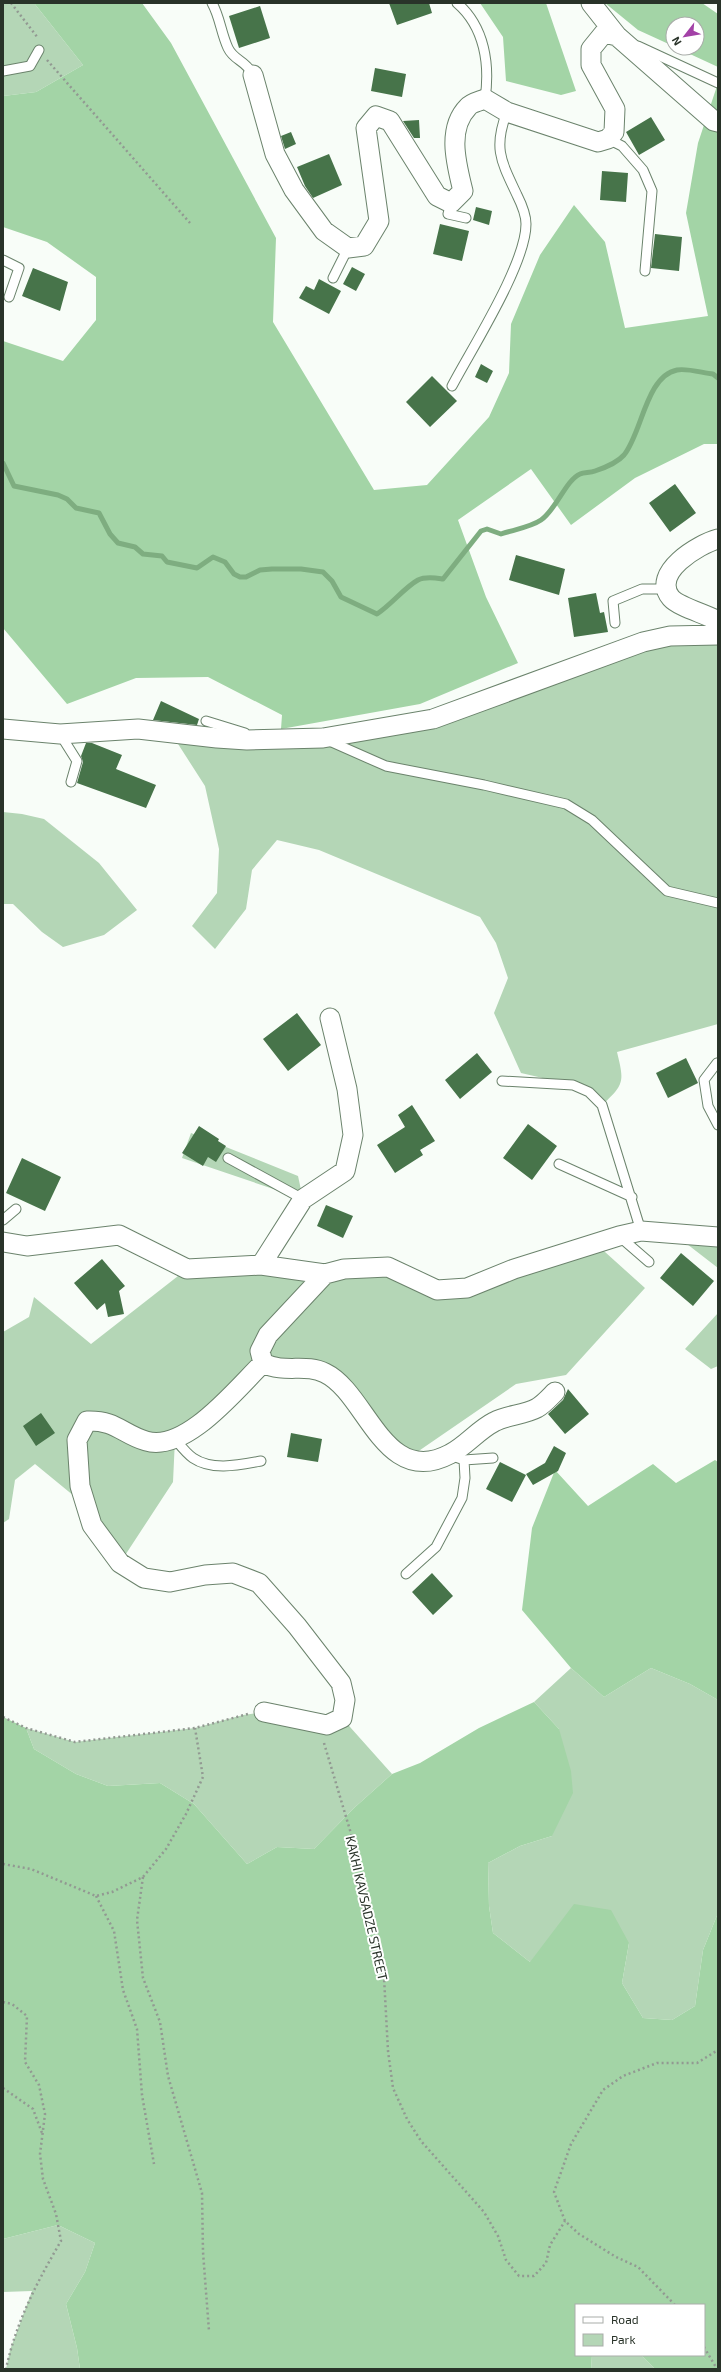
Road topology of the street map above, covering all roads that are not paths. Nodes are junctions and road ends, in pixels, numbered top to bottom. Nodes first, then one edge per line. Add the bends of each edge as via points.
1 (212, 3) edge
2 (457, 3) edge
3 (591, 3) edge
4 (617, 36) junction
5 (39, 50) road end
6 (3, 71) edge
7 (253, 75) joint
8 (718, 83) edge
9 (485, 99) junction
10 (507, 112) junction
11 (718, 122) edge
12 (608, 139) junction
13 (450, 203) junction
14 (466, 218) dead end
15 (348, 248) junction
16 (3, 260) edge
17 (645, 271) dead end
18 (333, 278) dead end
19 (9, 297) dead end
20 (452, 386) dead end
21 (718, 539) edge
22 (666, 589) junction
23 (718, 621) edge
24 (615, 623) dead end
25 (718, 635) edge
26 (206, 721) dead end
27 (3, 729) edge
28 (60, 734) junction
29 (323, 738) junction
30 (273, 740) junction
31 (71, 782) dead end
32 (718, 903) edge
33 (330, 1018) dead end
34 (717, 1063) dead end
35 (502, 1081) dead end
36 (718, 1125) edge
37 (228, 1158) dead end
38 (559, 1164) dead end
39 (632, 1197) junction
40 (303, 1200) junction
41 (16, 1209) dead end
42 (3, 1220) edge
43 (641, 1231) junction
44 (619, 1236) junction
45 (718, 1237) edge
46 (3, 1242) edge
47 (649, 1262) dead end
48 (261, 1265) junction
49 (325, 1274) junction
50 (263, 1363) junction
51 (555, 1392) dead end
52 (174, 1439) junction
53 (456, 1457) junction
54 (493, 1458) dead end
55 (261, 1461) dead end
56 (406, 1574) dead end
57 (264, 1712) road end

1 - 7 lane via 228,48 236,58 249,66
2 - 9 lane via 476,27 484,48 488,77
3 - 4 street
4 - 8 lane
4 - 11 street
4 - 12 street via 604,33 591,49 591,65 614,110 614,132
5 - 6 lane via 30,66
7 - 15 street via 275,154 294,190 324,231
9 - 10 street
9 - 13 street via 468,106 456,128 456,158 463,191
10 - 12 street via 598,142
10 - 20 lane via 500,129 498,146 526,223 522,245 510,277
12 - 17 lane via 622,146 643,170 652,191
13 - 14 lane via 448,214
13 - 15 street via 437,196 390,121 376,116 366,128 379,222 364,246
15 - 18 lane
16 - 19 lane via 19,268
21 - 22 street via 704,542 688,552 667,578
22 - 23 street via 671,599
22 - 24 lane via 642,589 613,601
25 - 29 street via 670,636 644,642 433,719
26 - 30 lane
27 - 28 street
28 - 30 street via 138,729 217,738
28 - 31 lane via 77,761
29 - 30 street
29 - 32 lane via 386,766 566,804 592,820 667,891
33 - 40 street via 347,1089 353,1135 345,1171
34 - 36 lane via 704,1080 708,1106
35 - 39 lane via 573,1085 589,1092 602,1105
37 - 40 lane
38 - 39 lane
39 - 43 lane
40 - 48 street
41 - 42 lane
43 - 44 street
43 - 45 street
44 - 47 lane
44 - 49 street via 514,1269 467,1288 437,1290 388,1267 344,1269
46 - 48 street via 27,1246 119,1235 187,1269
48 - 49 street
49 - 50 street via 268,1335 260,1350
50 - 52 street via 211,1414 182,1437
50 - 53 street via 274,1369 307,1368 325,1373 348,1393 388,1446 407,1459 430,1462
51 - 53 street via 537,1408 494,1422
52 - 55 lane via 193,1458 214,1466
52 - 57 street via 164,1443 146,1441 102,1421 87,1421 78,1440 80,1486 85,1505 92,1525 116,1559 144,1578 170,1582 233,1573 259,1584 297,1626 341,1683 345,1700 342,1718 327,1725
53 - 54 lane
53 - 56 lane via 465,1478 459,1504 436,1547

